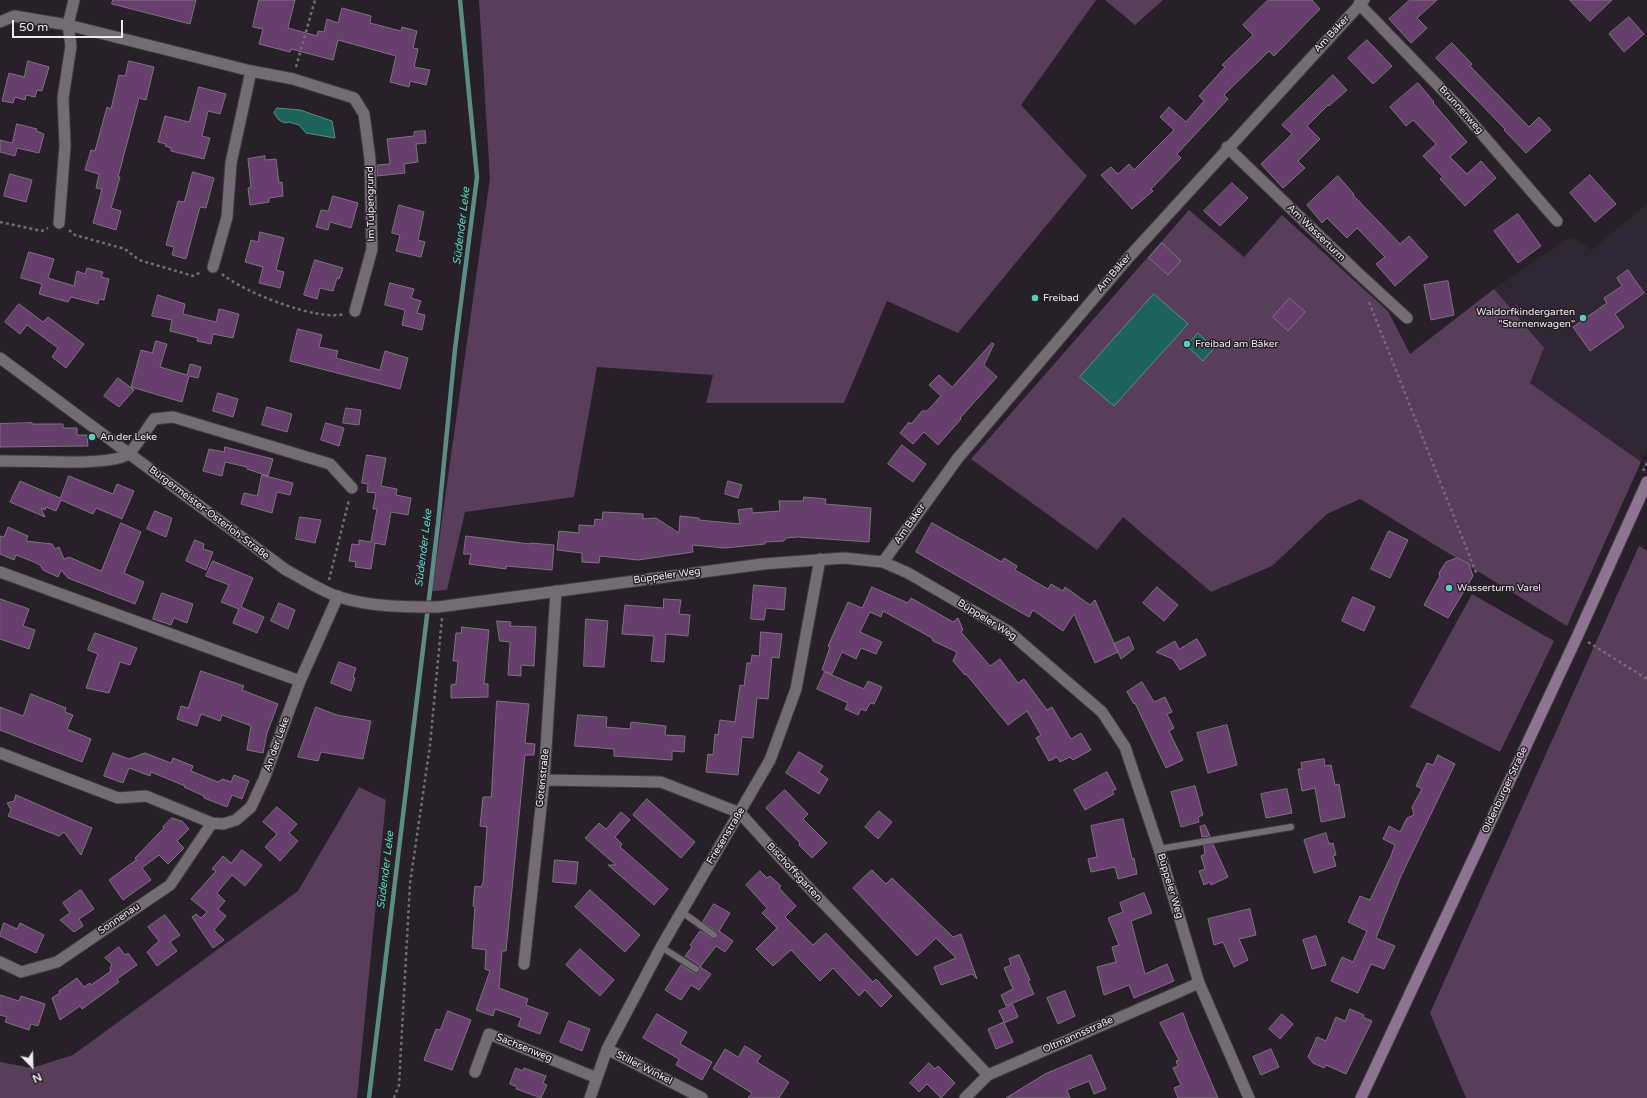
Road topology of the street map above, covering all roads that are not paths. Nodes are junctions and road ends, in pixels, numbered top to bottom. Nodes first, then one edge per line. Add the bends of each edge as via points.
1 (74, 0) edge
2 (1362, 2) edge
3 (0, 22) edge
4 (68, 25) junction
5 (251, 71) junction
6 (1227, 147) junction
7 (1556, 221) dead end
8 (59, 223) road end
9 (213, 267) road end
10 (355, 311) road end
11 (1407, 318) dead end
12 (0, 358) edge
13 (130, 453) junction
14 (0, 461) edge
15 (1647, 482) edge
16 (352, 488) road end
17 (820, 559) junction
18 (883, 562) junction
19 (0, 572) edge
20 (556, 591) junction
21 (338, 596) junction
22 (440, 606) joint
23 (300, 681) junction
24 (0, 753) edge
25 (544, 780) junction
26 (740, 813) junction
27 (212, 823) junction
28 (1291, 828) dead end
29 (1159, 849) junction
30 (682, 912) junction
31 (714, 935) dead end
32 (661, 947) junction
33 (0, 962) edge
34 (524, 964) dead end
35 (696, 969) dead end
36 (1198, 983) junction
37 (608, 1049) junction
38 (475, 1072) dead end
39 (988, 1075) junction
40 (597, 1078) junction
41 (590, 1098) edge
42 (702, 1098) edge
43 (965, 1098) edge
44 (1249, 1098) edge
45 (1361, 1098) edge

1 - 4 street
2 - 6 street, Am Bäker
2 - 7 street, Brunnenweg via 1456,104
3 - 4 street, Im Tulpengrund via 14,16
4 - 5 street, Im Tulpengrund
4 - 8 street via 71,46 63,98 65,146
5 - 9 street via 231,163 227,217
5 - 10 street, Im Tulpengrund via 293,79 354,98 364,114 370,159 372,249
6 - 11 street, Am Wasserturm
6 - 18 street, Am Bäker via 1128,257 996,412 958,458
12 - 13 street, Bürgermeister-Osterloh-Straße
13 - 14 street via 119,459 84,462
13 - 16 street via 154,419 173,417 330,464
13 - 21 street, Bürgermeister-Osterloh-Straße via 286,570
15 - 45 main road, Oldenburger Straße
17 - 18 street, Büppeler Weg via 844,558
17 - 20 street, Büppeler Weg
17 - 26 street, Friesenstraße via 796,689 770,760
18 - 29 street, Büppeler Weg via 908,572 1008,632 1102,712 1125,747
19 - 23 street
20 - 22 street, Büppeler Weg
20 - 25 street, Gotenstraße
21 - 22 street, Bürgermeister-Osterloh-Straße via 368,604
21 - 23 street, An der Leke
23 - 27 street, An der Leke via 251,807 236,820 223,824
24 - 27 street via 118,798 146,796
25 - 26 street, Bischoffsgarten via 661,782
25 - 34 street, Gotenstraße
26 - 30 street, Friesenstraße
26 - 39 street, Bischoffsgarten
27 - 33 street, Sonnenau via 170,884 57,962 21,972
28 - 29 lane
29 - 36 street, Büppeler Weg
30 - 31 lane
30 - 32 street, Friesenstraße
32 - 35 lane
32 - 37 street, Friesenstraße
36 - 39 street, Oltmannsstraße
36 - 44 street, Büppeler Weg
37 - 40 street, Friesenstraße
37 - 42 street, Stiller Winkel
38 - 40 street, Sachsenweg via 488,1034
39 - 43 street, Oltmannsstraße
40 - 41 street, Friesenstraße

